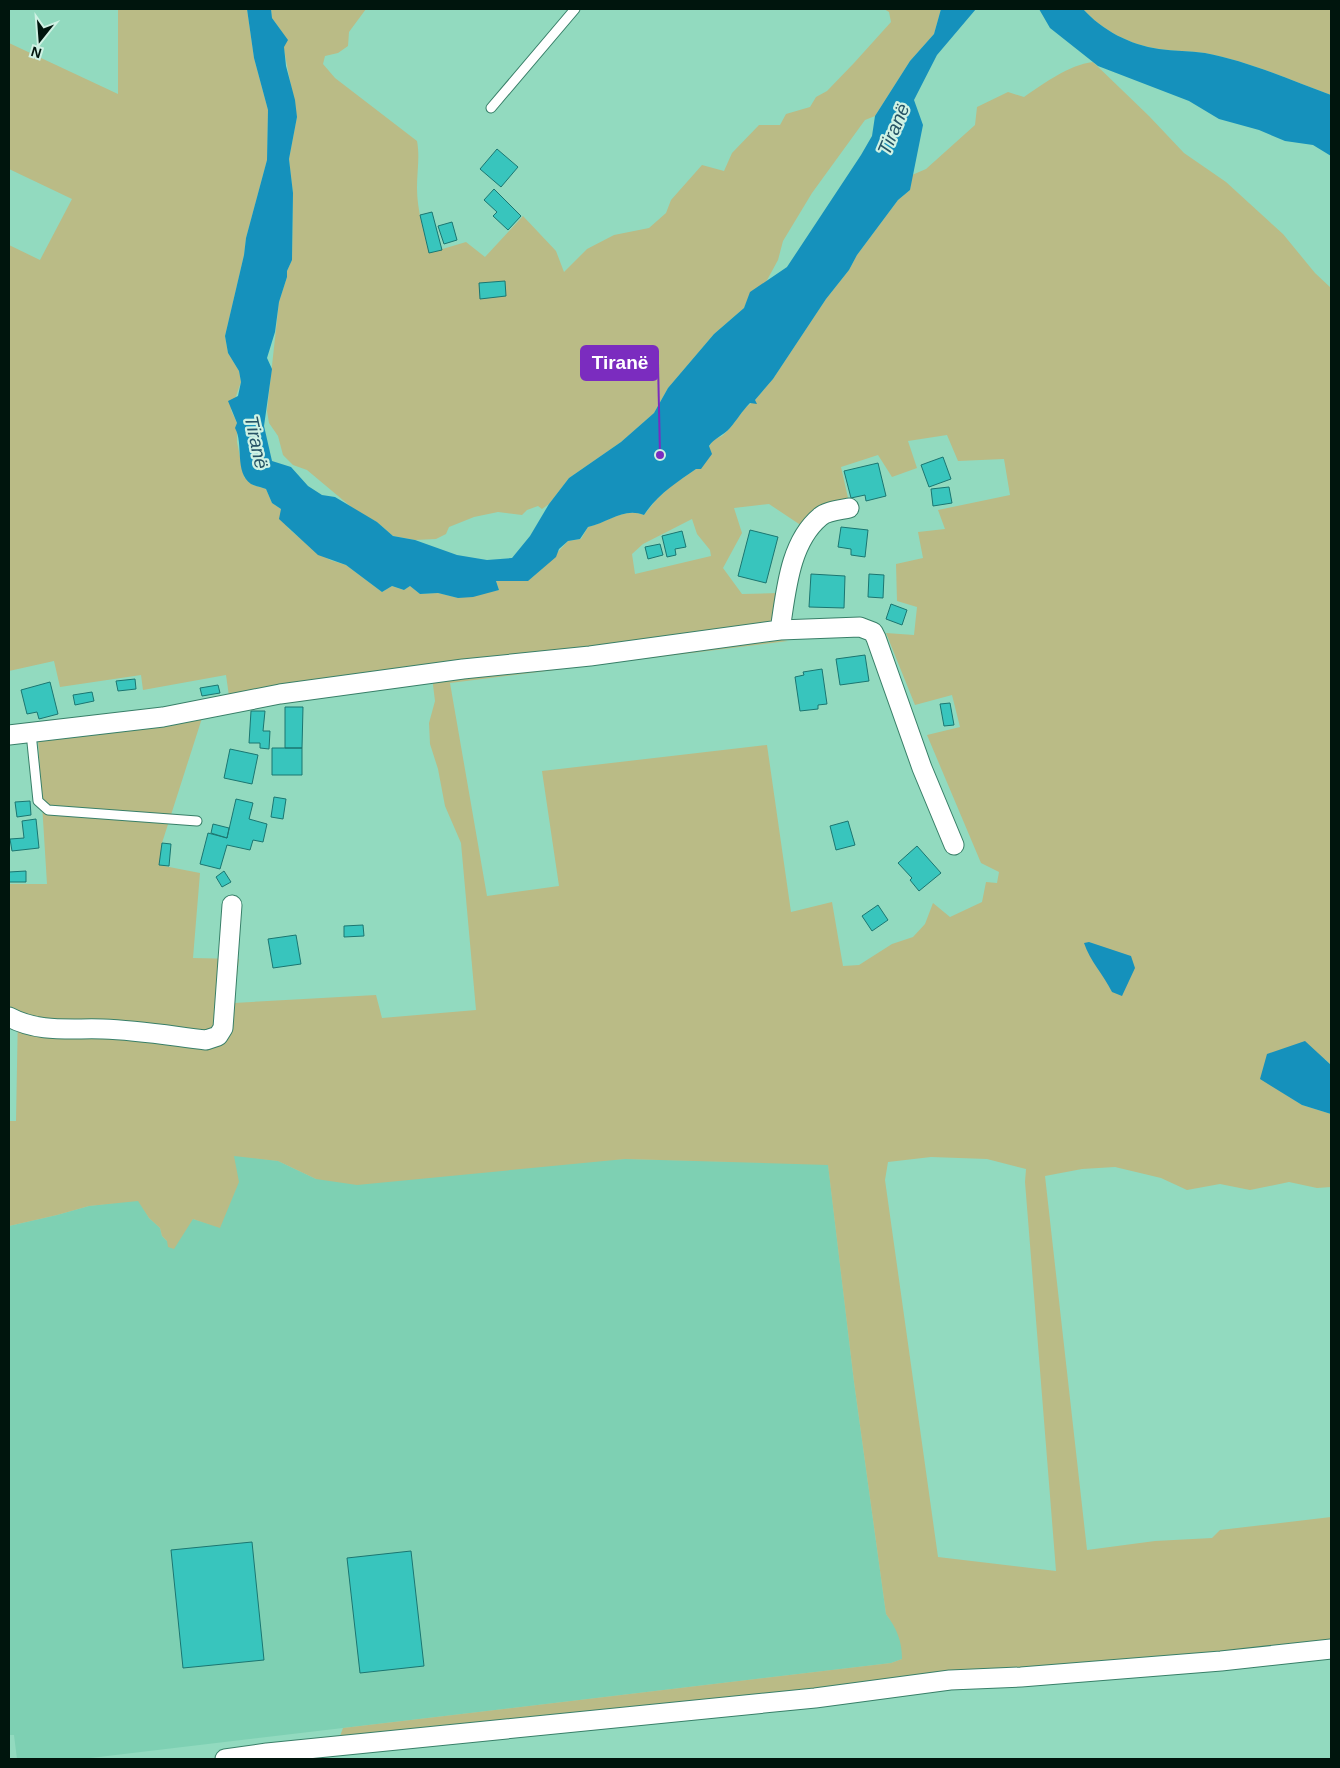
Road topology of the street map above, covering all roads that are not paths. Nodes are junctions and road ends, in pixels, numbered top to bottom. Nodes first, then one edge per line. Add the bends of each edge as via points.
1 (575, 9) edge
2 (491, 108) dead end
3 (849, 508) dead end
4 (780, 630) junction
5 (31, 733) junction
6 (9, 736) edge
7 (197, 821) dead end
8 (954, 844) dead end
9 (232, 905) dead end
10 (9, 1017) edge
11 (1331, 1649) edge
12 (225, 1759) edge

1 - 2 lane
3 - 4 street via 821,515 804,535 791,568
4 - 5 street via 590,656 453,670 280,694 163,717
4 - 8 street via 860,627 873,632
5 - 6 street
5 - 7 lane via 38,802 48,810
9 - 10 street via 223,1028 218,1036 206,1040 103,1029 41,1028
11 - 12 street via 1211,1662 950,1680 815,1698

